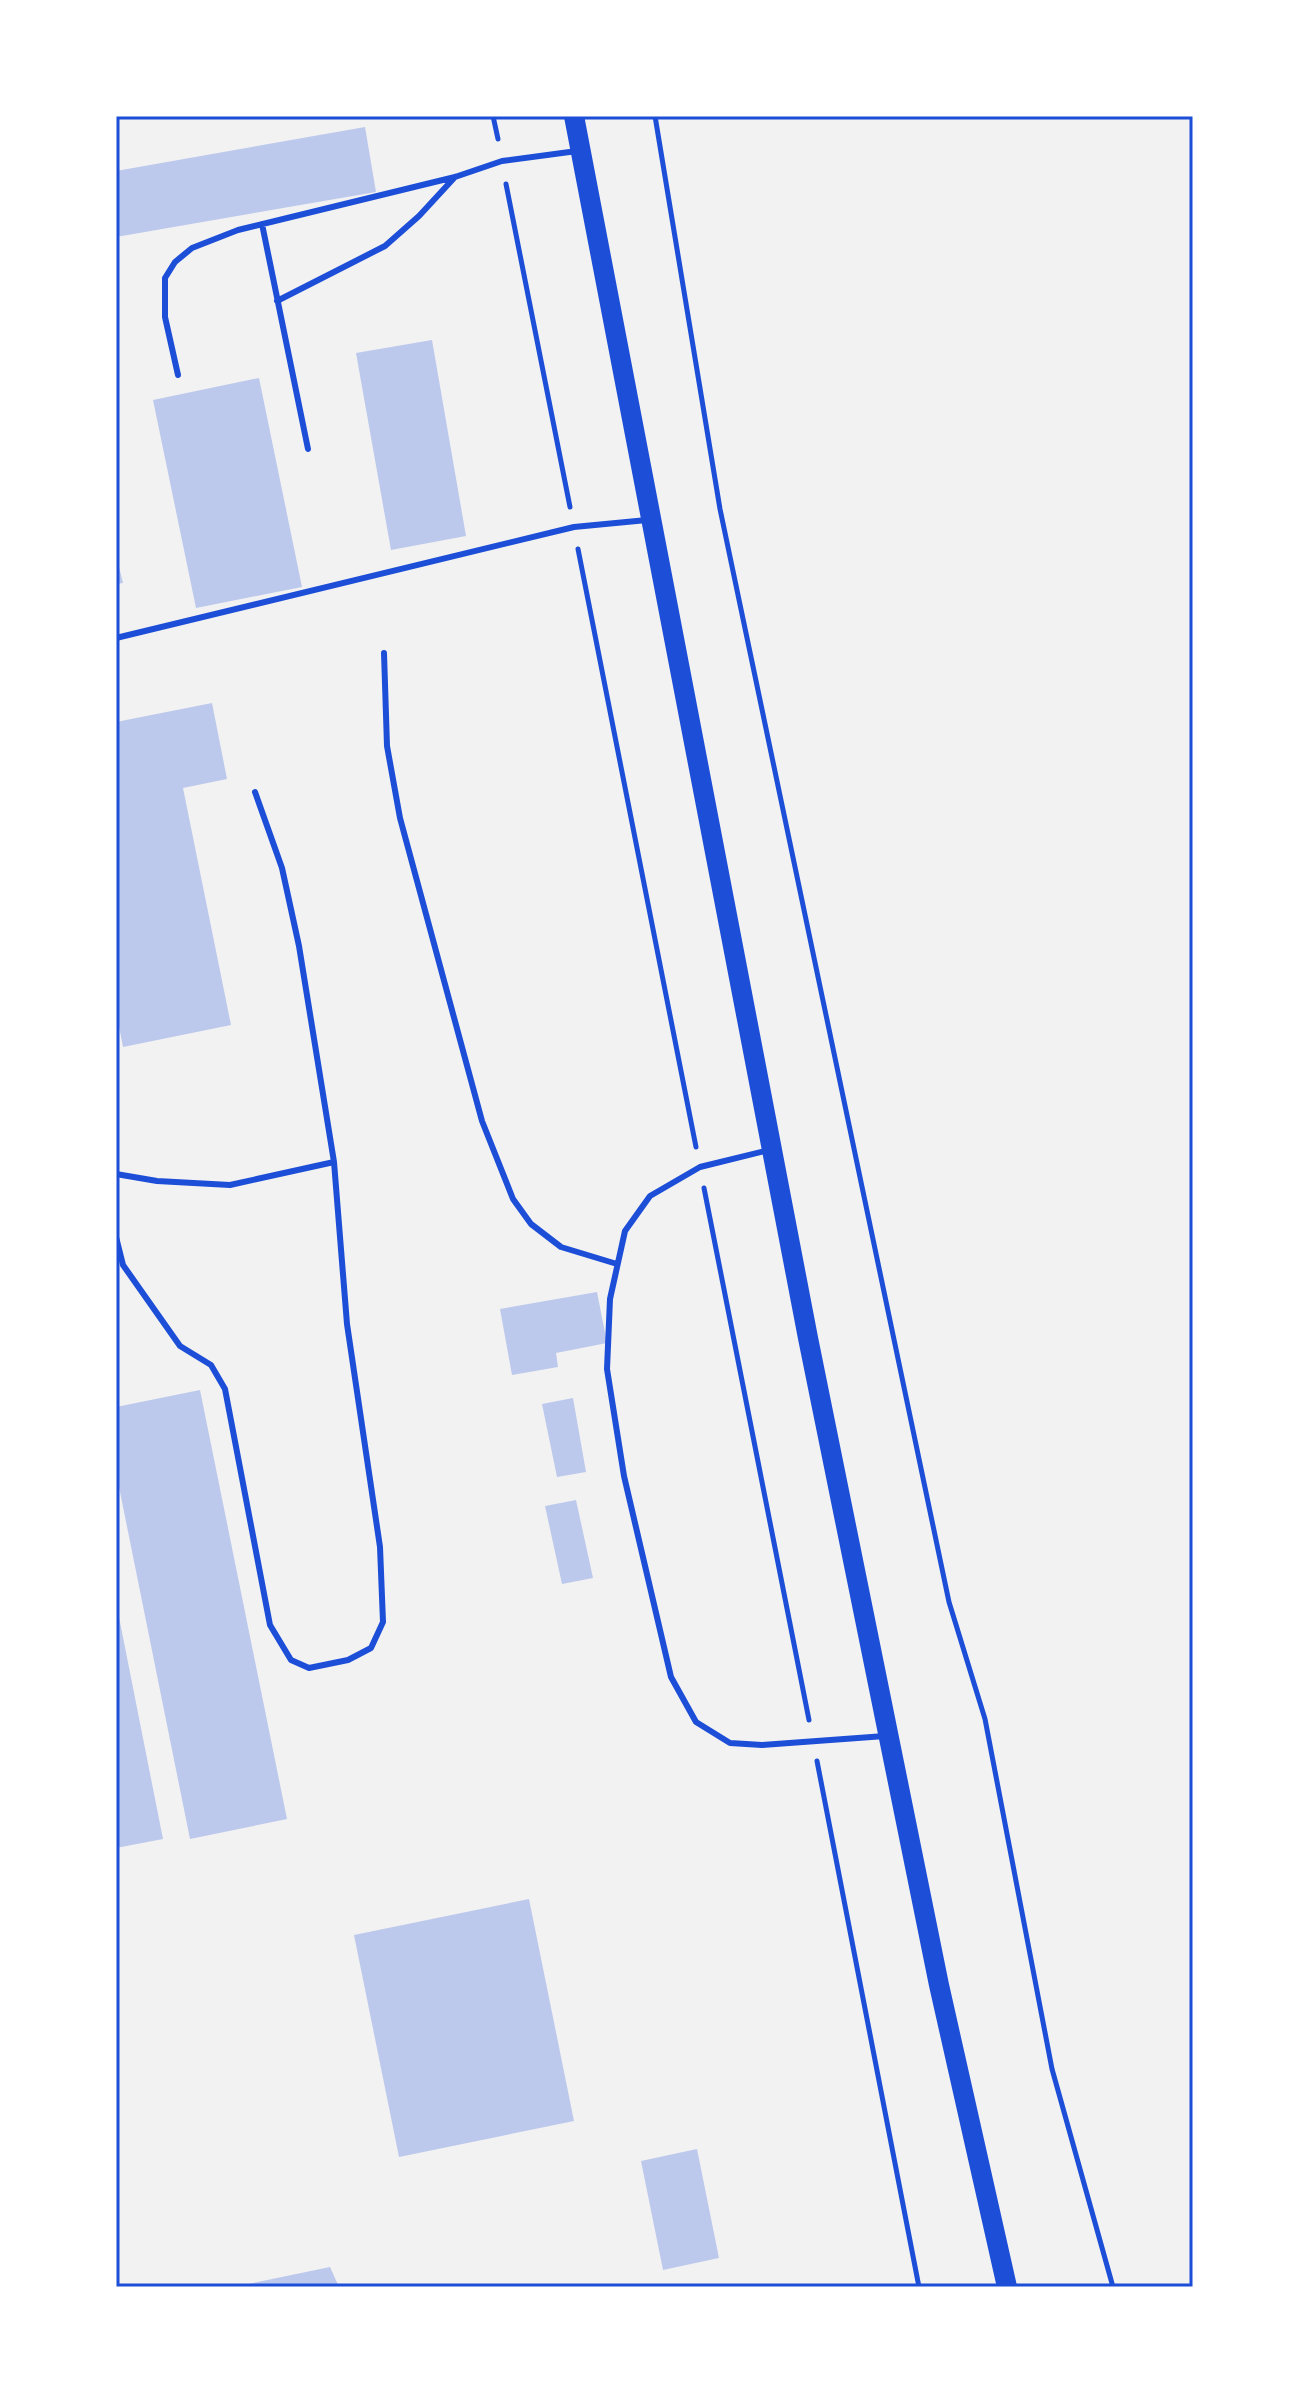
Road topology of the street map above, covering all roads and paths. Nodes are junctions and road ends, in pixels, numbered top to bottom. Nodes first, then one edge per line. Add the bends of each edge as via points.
1 (493, 116) edge
2 (574, 116) edge
3 (655, 116) edge
4 (581, 150) junction
5 (502, 161) junction
6 (455, 177) junction
7 (262, 224) junction
8 (277, 301) junction
9 (178, 375) dead end
10 (308, 449) dead end
11 (652, 520) junction
12 (574, 527) junction
13 (116, 638) edge
14 (384, 653) dead end
15 (255, 792) dead end
16 (772, 1149) junction
17 (334, 1162) junction
18 (700, 1167) junction
19 (116, 1174) edge
20 (116, 1237) edge
21 (617, 1264) junction
22 (889, 1735) junction
23 (813, 1740) junction
24 (919, 2287) edge
25 (1007, 2287) edge
26 (1113, 2287) edge

1 - 5 path
2 - 4 main road
3 - 26 path via 720,509 949,1602 985,1719 1052,2069
4 - 5 lane
4 - 11 main road
5 - 6 lane
5 - 12 path
6 - 7 lane
6 - 8 lane via 385,246
7 - 8 lane
7 - 9 lane via 192,248 165,278 165,317
8 - 10 lane
11 - 12 lane
11 - 16 main road
12 - 13 lane
12 - 18 path
14 - 21 lane via 387,746 400,818 482,1121 513,1199 531,1224 561,1247
15 - 17 lane via 282,868 296,933
16 - 18 lane
16 - 22 main road
17 - 19 lane via 230,1185
17 - 20 lane via 347,1324 380,1547 383,1622 371,1648 348,1660 309,1668 291,1660 270,1625 225,1389 211,1365 180,1346 123,1265
18 - 21 lane via 650,1196 625,1231
18 - 23 path
21 - 23 lane via 607,1369 624,1476 671,1677 696,1722 730,1743
22 - 23 lane
22 - 25 main road
23 - 24 path

